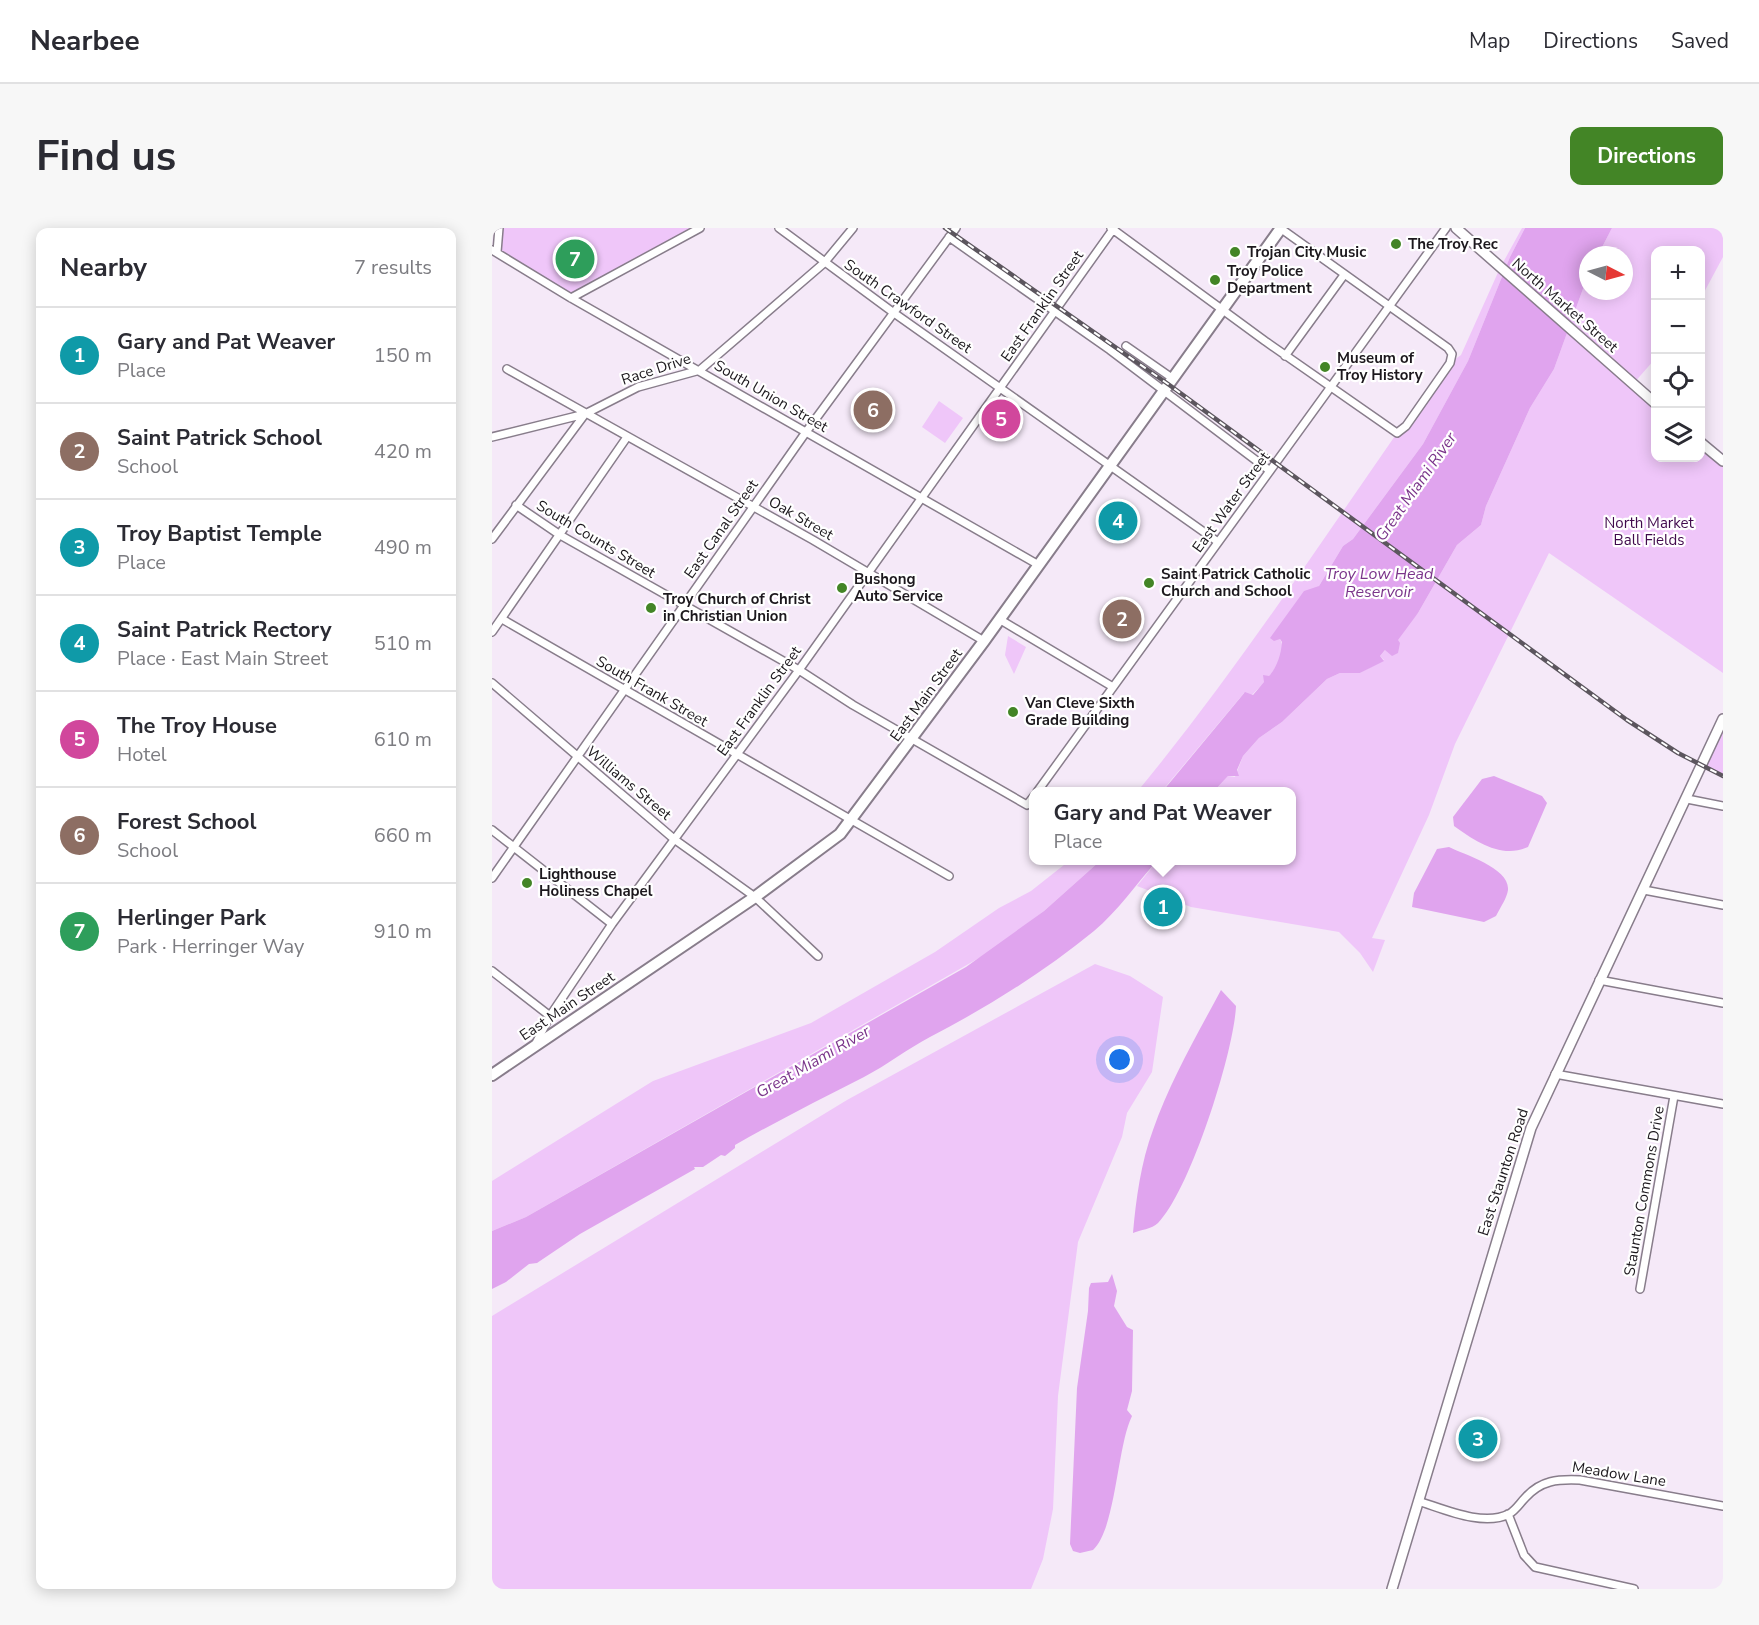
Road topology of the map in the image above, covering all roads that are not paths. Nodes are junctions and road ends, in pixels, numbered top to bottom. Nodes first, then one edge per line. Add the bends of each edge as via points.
1 (499, 228) edge
2 (700, 228) edge
3 (779, 228) edge
4 (853, 228) edge
5 (956, 228) edge
6 (1113, 228) edge
7 (1281, 228) edge
8 (1446, 228) edge
9 (1456, 228) edge
10 (949, 237) junction
11 (494, 251) edge
12 (824, 263) junction
13 (1344, 275) junction
14 (571, 298) junction
15 (1389, 308) junction
16 (1053, 310) junction
17 (1222, 310) junction
18 (894, 313) junction
19 (1126, 346) dead end
20 (1285, 356) junction
21 (507, 369) dead end
22 (700, 370) junction
23 (1172, 378) junction
24 (1001, 387) junction
25 (1330, 387) junction
26 (1163, 391) junction
27 (1651, 400) edge
28 (585, 414) junction
29 (806, 432) junction
30 (627, 437) junction
31 (492, 438) edge
32 (1705, 446) edge
33 (1723, 462) edge
34 (1111, 465) junction
35 (1270, 471) junction
36 (920, 497) junction
37 (516, 505) junction
38 (753, 506) junction
39 (560, 535) junction
40 (492, 539) edge
41 (1218, 542) junction
42 (1037, 564) junction
43 (868, 572) junction
44 (684, 607) junction
45 (502, 619) junction
46 (999, 619) junction
47 (492, 632) edge
48 (984, 641) junction
49 (799, 670) junction
50 (492, 683) edge
51 (1113, 687) junction
52 (623, 689) junction
53 (1723, 719) edge
54 (913, 737) junction
55 (736, 755) junction
56 (578, 757) junction
57 (1041, 787) edge
58 (1687, 799) junction
59 (1029, 802) edge
60 (1723, 806) edge
61 (852, 820) junction
62 (492, 830) edge
63 (674, 839) junction
64 (513, 848) junction
65 (949, 876) dead end
66 (492, 878) edge
67 (1644, 890) junction
68 (755, 897) junction
69 (1723, 905) edge
70 (612, 924) junction
71 (818, 956) dead end
72 (492, 971) edge
73 (1599, 980) junction
74 (1723, 1003) edge
75 (550, 1016) junction
76 (534, 1046) junction
77 (1555, 1074) junction
78 (492, 1075) edge
79 (1674, 1096) junction
80 (1723, 1104) edge
81 (1640, 1289) dead end
82 (1418, 1501) junction
83 (1723, 1506) edge
84 (1508, 1514) junction
85 (1392, 1589) edge
86 (1634, 1589) edge

1 - 11 street
2 - 14 street
3 - 12 street, South Crawford Street
4 - 12 street, Race Drive
5 - 10 street, East Canal Street
6 - 16 street, East Franklin Street
6 - 17 street
7 - 13 street
7 - 17 main road, East Main Street
8 - 15 street, East Water Street
9 - 27 main road, North Market Street
10 - 16 street
10 - 18 street, East Canal Street
11 - 14 street, South Union Street
12 - 18 street, South Crawford Street
12 - 22 street, Race Drive
13 - 15 street
13 - 20 street
14 - 22 street, South Union Street
15 - 25 street, East Water Street
15 - 25 street via 1452,354 1450,363 1406,426 1397,433
16 - 24 street, East Franklin Street
16 - 26 street
17 - 20 street
17 - 23 main road, East Main Street
18 - 24 street, South Crawford Street
18 - 29 street, East Canal Street
19 - 23 street
20 - 25 street
21 - 28 street, Oak Street
22 - 28 street, Race Drive via 638,387
22 - 29 street, South Union Street
23 - 26 main road, East Main Street
24 - 34 street, South Crawford Street
24 - 36 street, East Franklin Street
25 - 35 street, East Water Street
26 - 34 main road, East Main Street
26 - 35 street
28 - 30 street, Oak Street
28 - 31 street, Race Drive
28 - 37 street
29 - 36 street, South Union Street
29 - 38 street, East Canal Street
30 - 38 street, Oak Street
30 - 39 street
32 - 33 main road
34 - 41 street, South Crawford Street
34 - 42 main road, East Main Street
35 - 41 street, East Water Street
36 - 42 street, South Union Street
36 - 43 street, East Franklin Street
37 - 39 street, South Counts Street
37 - 40 street
38 - 43 street, Oak Street
38 - 44 street, East Canal Street
39 - 44 street, South Counts Street
39 - 45 street
41 - 51 street, East Water Street
42 - 46 main road, East Main Street
43 - 48 street, Oak Street
43 - 49 street, East Franklin Street
44 - 49 street, South Counts Street
44 - 52 street, East Canal Street
45 - 47 street
45 - 52 street, South Frank Street
46 - 48 main road, East Main Street
46 - 51 street
48 - 54 main road, East Main Street
49 - 54 street, South Counts Street
49 - 55 street, East Franklin Street
50 - 56 street, Williams Street
51 - 57 street, East Water Street
52 - 55 street, South Frank Street
52 - 56 street, East Canal Street
53 - 58 main road, East Staunton Road
54 - 59 street, South Counts Street via 1027,805
54 - 61 main road, East Main Street
55 - 61 street, South Frank Street
55 - 63 street, East Franklin Street
56 - 63 street, Williams Street
56 - 64 street, East Canal Street
58 - 60 street
58 - 67 main road, East Staunton Road
61 - 65 street, South Frank Street
61 - 68 main road, East Main Street via 829,845
62 - 64 street
63 - 68 street, Williams Street
63 - 70 street, East Franklin Street
64 - 66 street, East Canal Street
64 - 70 street
67 - 69 street
67 - 73 main road, East Staunton Road
68 - 71 street, Williams Street
68 - 76 main road, East Main Street
70 - 75 street, East Franklin Street
72 - 75 street
73 - 74 street
73 - 77 main road, East Staunton Road
75 - 76 street, East Franklin Street
76 - 78 main road, East Main Street
77 - 79 street
77 - 82 main road, East Staunton Road via 1531,1128
79 - 80 street
79 - 81 street, Staunton Commons Drive
82 - 84 street via 1469,1516 1491,1518
82 - 85 main road, East Staunton Road
83 - 84 street, Meadow Lane via 1559,1479 1536,1488
84 - 86 street via 1524,1555 1535,1567

